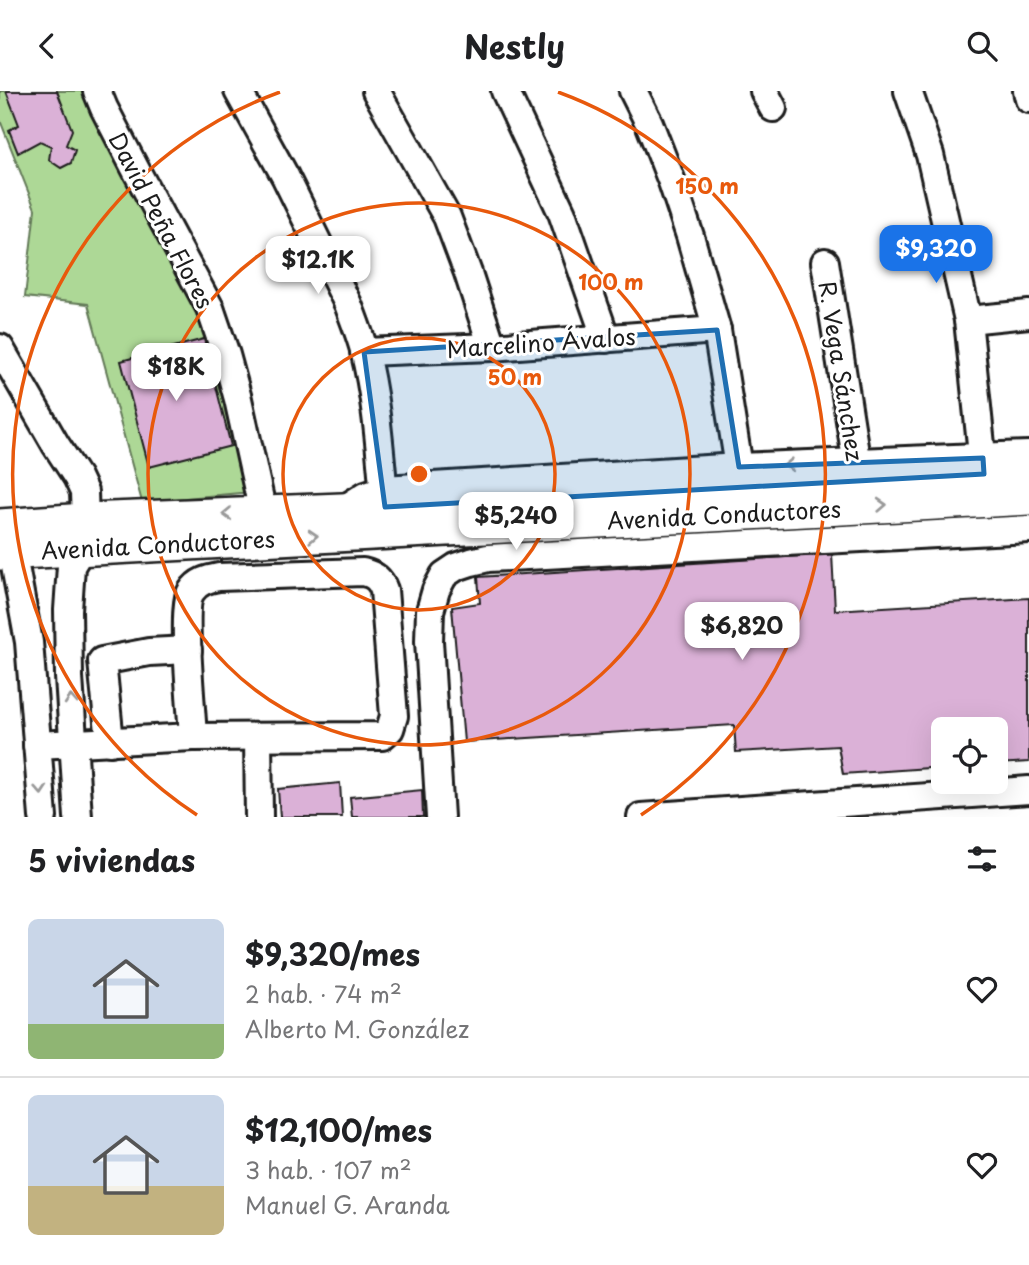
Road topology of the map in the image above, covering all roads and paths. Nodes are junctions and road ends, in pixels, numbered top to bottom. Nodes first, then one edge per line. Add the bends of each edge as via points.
1 (97, 91) edge
2 (238, 91) edge
3 (376, 91) edge
4 (505, 91) edge
5 (633, 91) edge
6 (908, 91) edge
7 (1027, 91) edge
8 (1029, 99) edge
9 (825, 262) dead end
10 (1029, 314) edge
11 (968, 320) junction
12 (717, 330) junction
13 (606, 339) junction
14 (492, 347) junction
15 (0, 348) edge
16 (365, 352) junction
17 (1029, 455) edge
18 (983, 466) junction
19 (858, 471) junction
20 (1029, 472) edge
21 (739, 477) junction
22 (384, 498) junction
23 (1029, 498) edge
24 (263, 513) junction
25 (1029, 529) edge
26 (84, 534) junction
27 (5, 539) edge
28 (68, 610) junction
29 (24, 614) junction
30 (188, 650) junction
31 (193, 737) junction
32 (258, 737) junction
33 (110, 742) junction
34 (74, 743) junction
35 (37, 745) junction
36 (1029, 790) edge
37 (43, 817) edge
38 (78, 817) edge
39 (259, 817) edge
40 (440, 817) edge
41 (641, 817) edge

1 - 24 street, David Peña Flores via 210,308 238,398
2 - 16 street via 336,280
3 - 14 street via 447,217
4 - 13 street via 562,212
5 - 12 street via 672,182
6 - 11 street via 930,155
7 - 8 street
9 - 19 street, R. Vega Sánchez
10 - 11 street
11 - 18 street
12 - 13 street, Marcelino Ávalos
12 - 21 street
13 - 14 street, Marcelino Ávalos
14 - 16 street, Marcelino Ávalos
15 - 26 street via 77,477 83,492
16 - 22 street via 378,423
17 - 18 street
18 - 19 main road, Avenida Conductores
18 - 20 main road, Avenida Conductores
19 -> 21 main road, Avenida Conductores
21 - 22 main road, Avenida Conductores
22 - 24 main road, Avenida Conductores via 342,510
26 -> 23 main road, Avenida Conductores
24 -> 26 main road, Avenida Conductores
25 - 40 street via 488,558 456,567 444,575 430,611
26 - 27 main road, Avenida Conductores
26 - 28 street via 71,566
27 - 29 street
28 - 29 street
34 -> 28 street
29 - 35 street
30 - 31 street
30 - 32 street via 188,600 199,583 208,579 363,572 381,582 394,716 387,733
30 - 33 street via 102,661
31 - 32 street
31 - 33 street
32 - 39 street
33 - 34 street
34 - 35 street
34 - 38 street
35 -> 37 street
36 - 41 street

